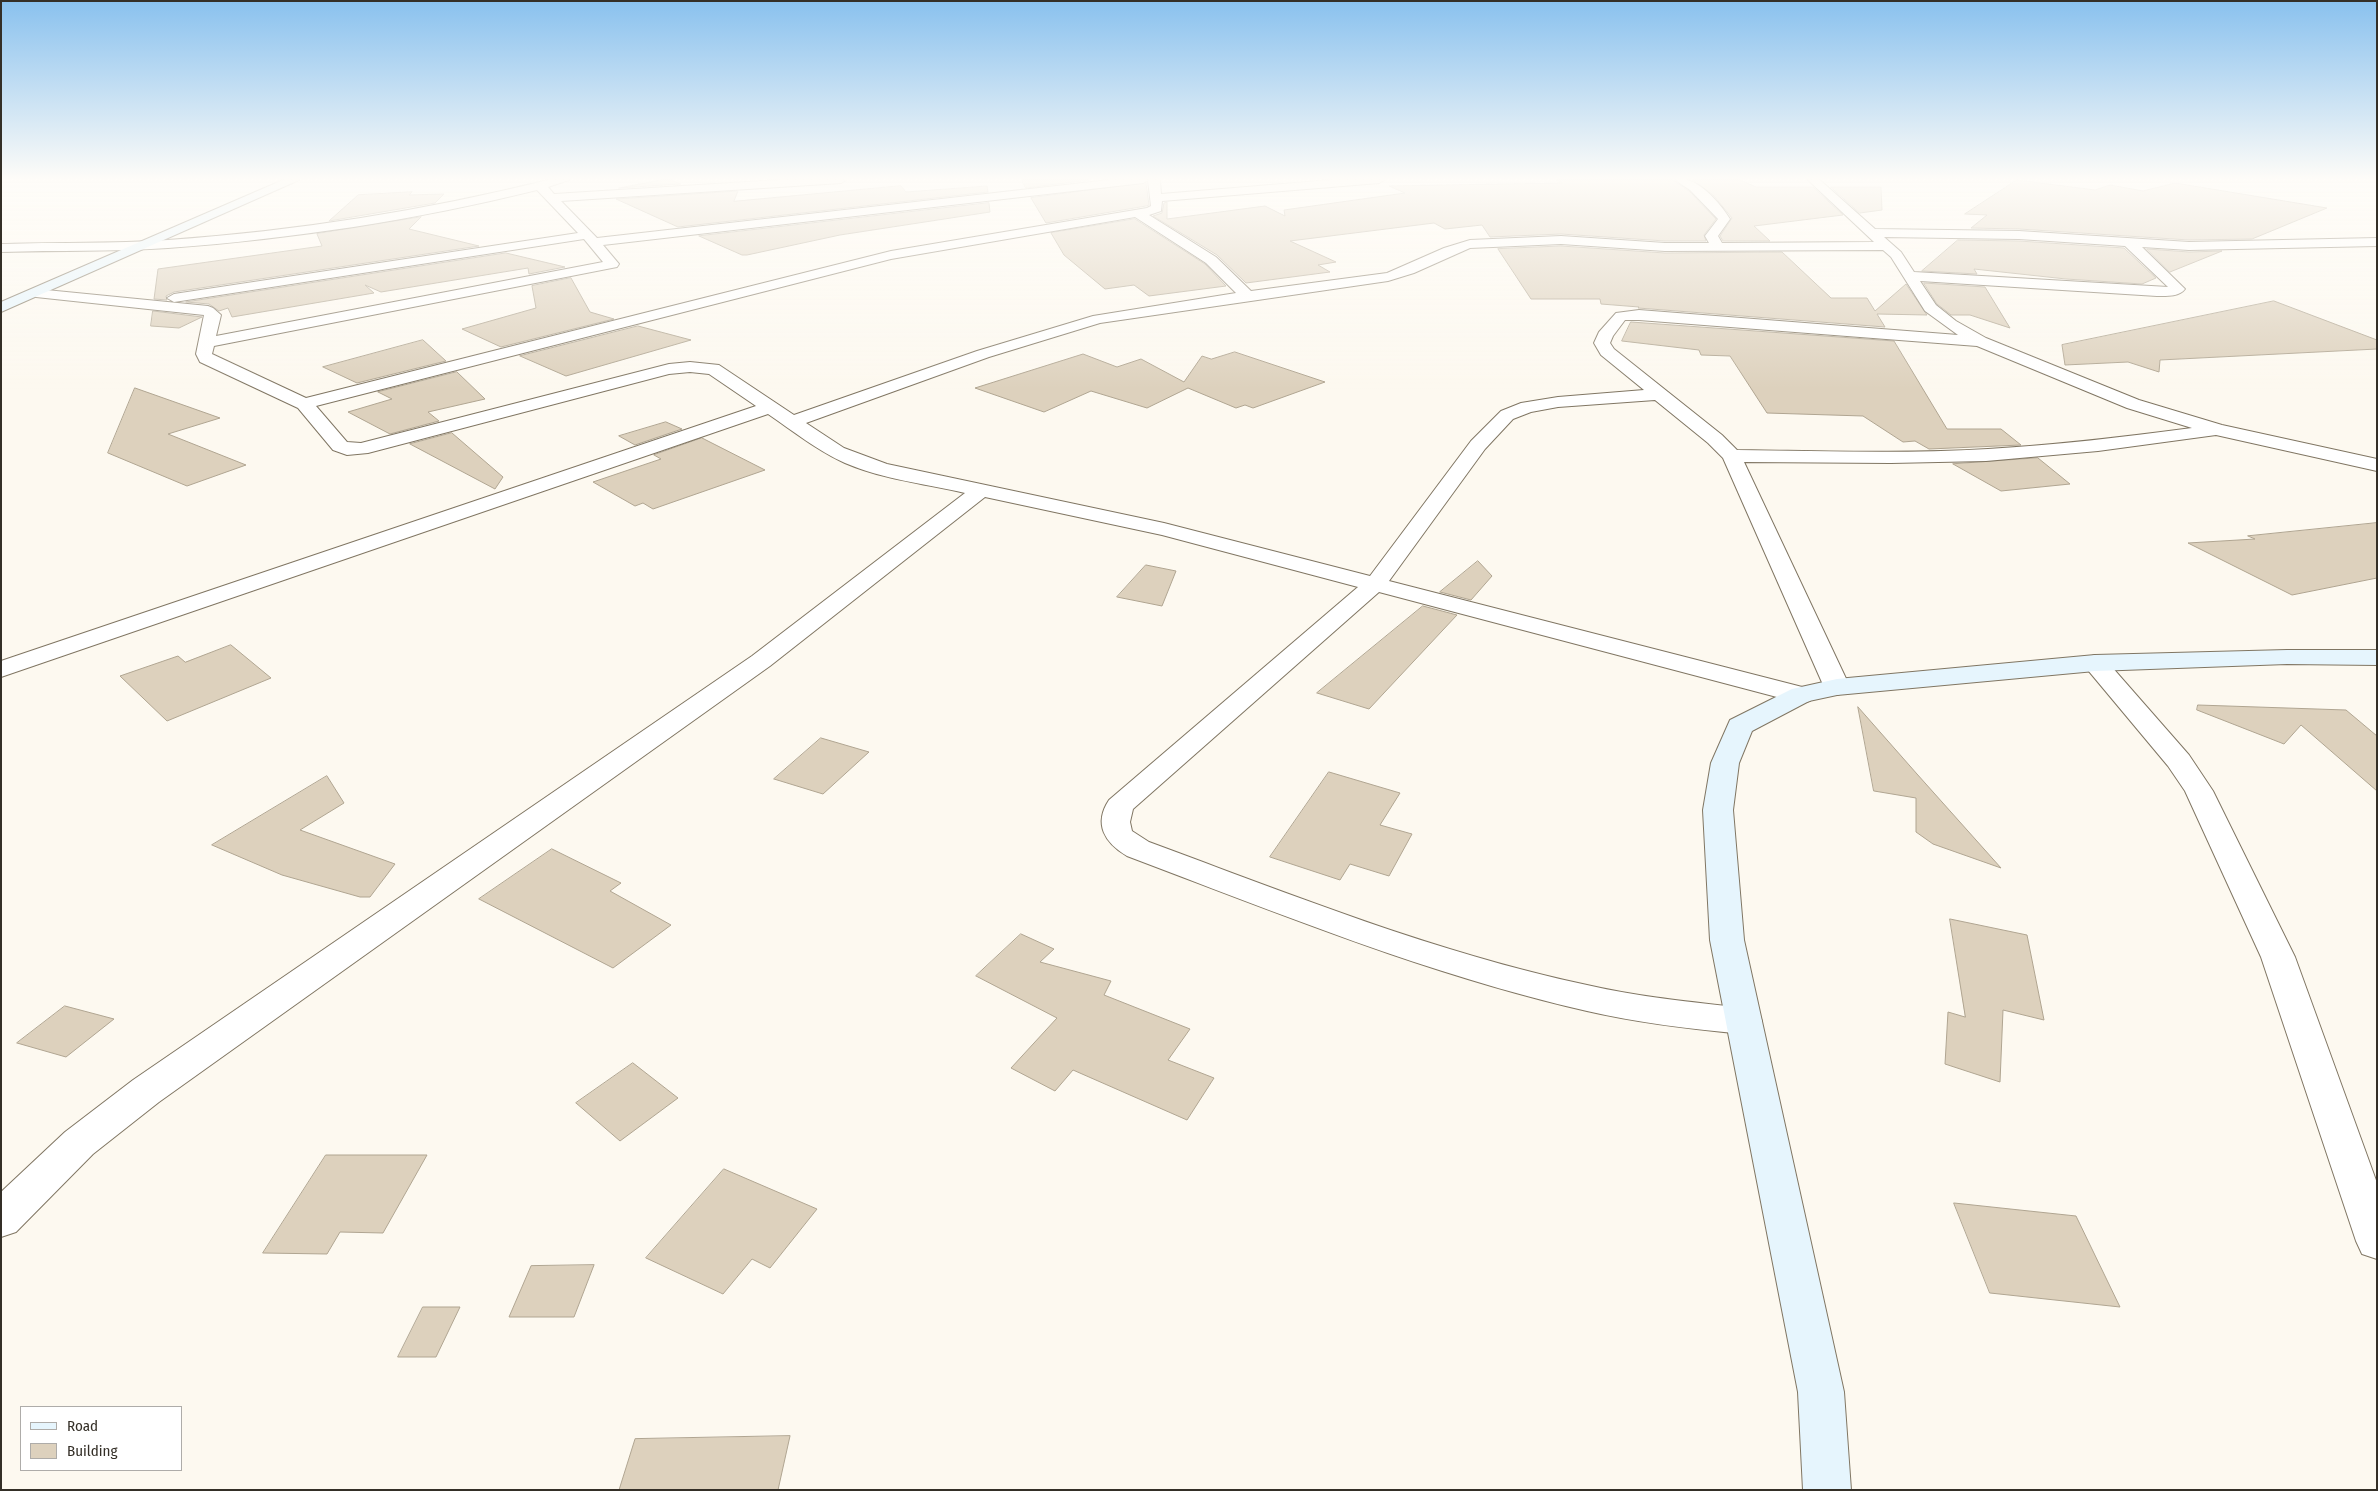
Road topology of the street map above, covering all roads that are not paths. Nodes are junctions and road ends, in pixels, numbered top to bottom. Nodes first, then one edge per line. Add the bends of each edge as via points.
1 (139, 250) edge
2 (510, 250) edge
3 (600, 250) edge
4 (921, 250) edge
5 (1198, 250) edge
6 (1451, 250) edge
7 (1890, 250) edge
8 (2137, 250) edge
9 (1909, 276) junction
10 (36, 293) junction
11 (1246, 296) junction
12 (138, 303) junction
13 (1, 308) edge
14 (1980, 341) junction
15 (206, 343) junction
16 (1659, 394) junction
17 (304, 404) junction
18 (770, 407) junction
19 (792, 422) junction
20 (2218, 430) junction
21 (1732, 456) junction
22 (2377, 466) edge
23 (981, 490) junction
24 (1375, 584) junction
25 (2377, 658) edge
26 (2095, 663) junction
27 (1, 669) edge
28 (1837, 687) junction
29 (1801, 695) junction
30 (1744, 1021) junction
31 (1, 1219) edge
32 (2377, 1241) edge
33 (1827, 1490) edge

1 - 10 street
2 - 12 street
3 - 15 street via 612,264
4 - 17 street
5 - 11 street
6 - 11 street via 1401,274
7 - 9 street
8 - 9 street via 2178,289 2157,292
9 - 14 street via 1930,308
10 - 12 street
10 - 13 street
11 - 19 street via 1098,319 983,354
12 - 15 street via 208,311 213,315
14 - 16 street via 1621,316 1602,342 1607,352
14 - 20 street via 2133,404
15 - 17 street via 206,359
16 - 21 street
16 - 24 street via 1558,402 1527,407 1507,415 1478,445
17 - 18 street via 340,446 347,449 361,449 669,369 713,369
18 - 19 street
18 - 27 street
19 - 23 street via 854,460
20 - 21 street via 2068,449 1988,455
20 - 22 street
21 - 28 street
23 - 24 street via 1164,529
23 - 31 street via 761,661 146,1090 80,1143
24 - 29 street
24 - 30 street via 1119,806 1114,823 1120,839 1138,850 1442,961 1526,984 1654,1012
25 - 26 street via 2287,657
26 - 28 street
26 - 32 street via 2179,762 2199,791 2278,957
28 - 29 street
29 - 30 street via 1740,726 1725,763 1718,810 1727,940
30 - 33 street via 1821,1392

